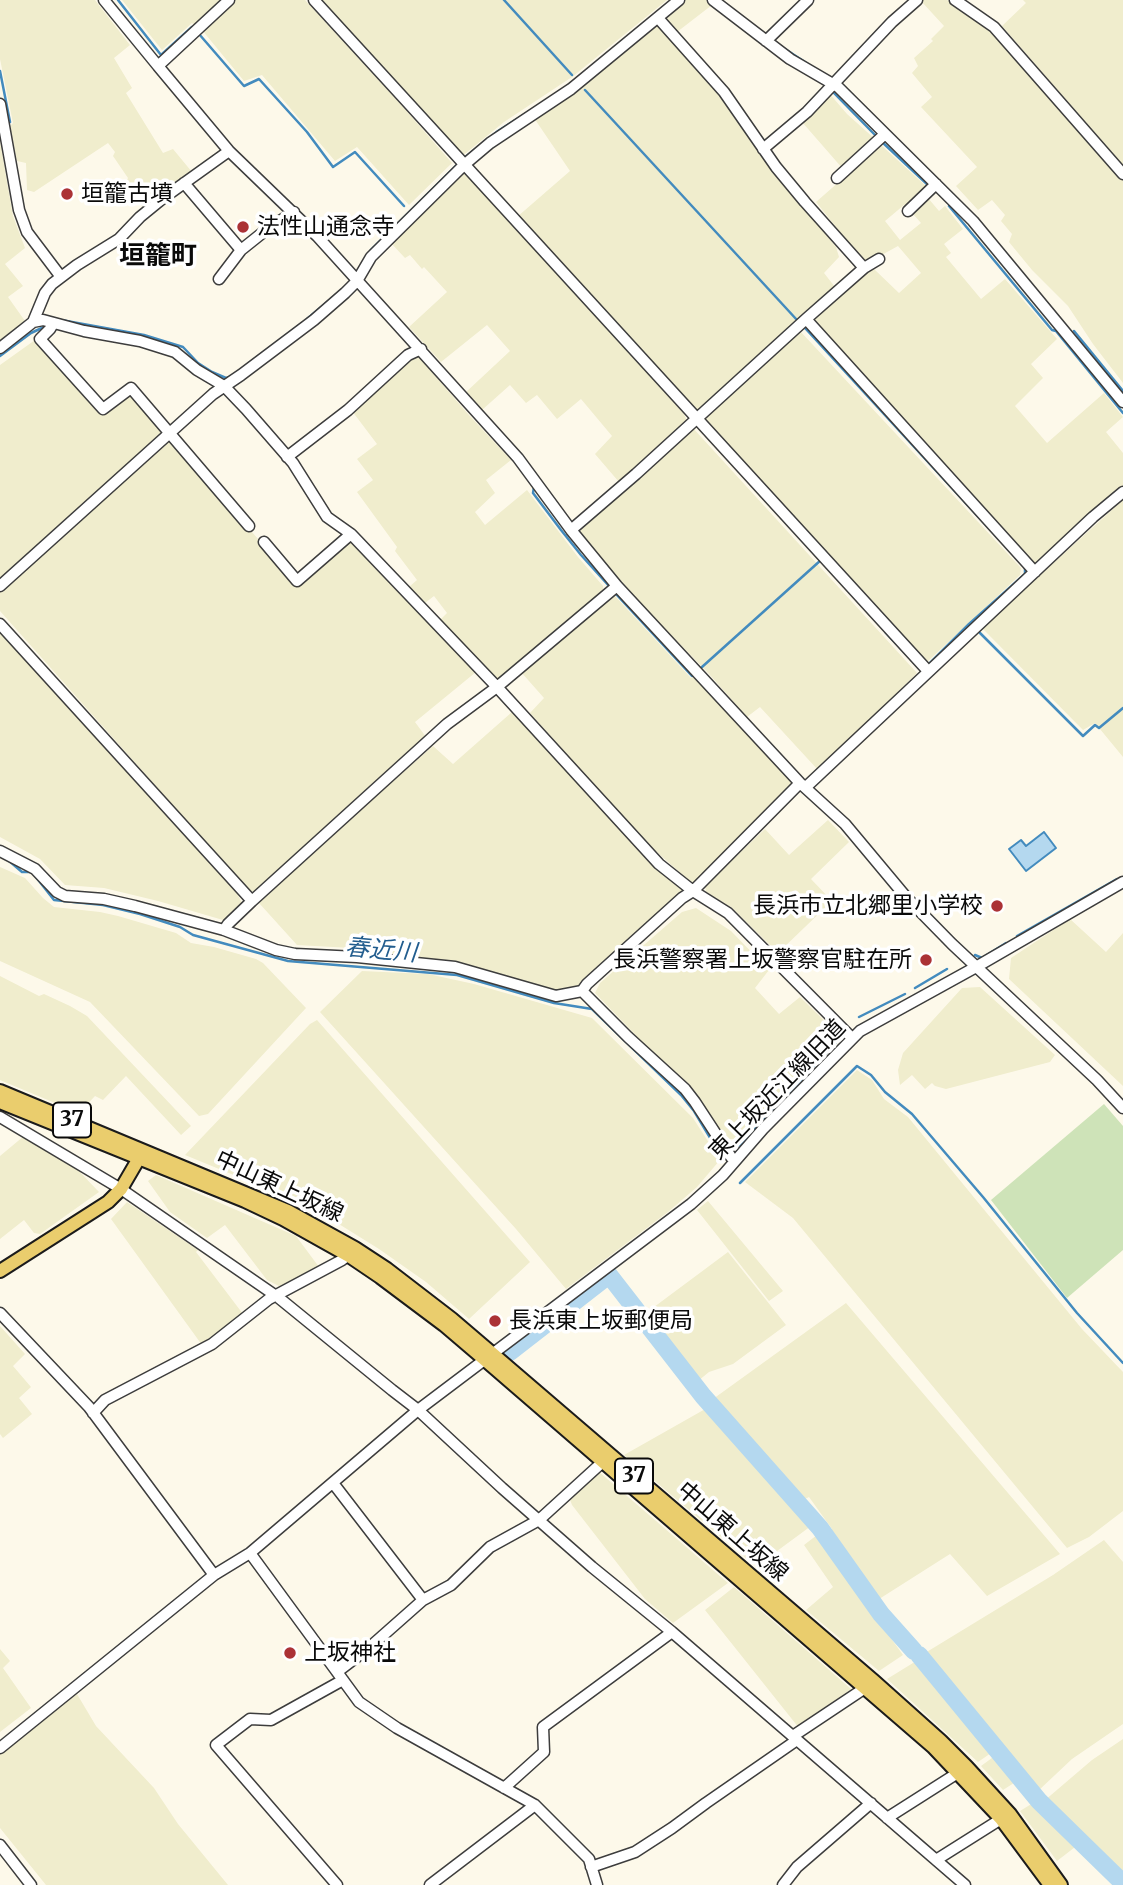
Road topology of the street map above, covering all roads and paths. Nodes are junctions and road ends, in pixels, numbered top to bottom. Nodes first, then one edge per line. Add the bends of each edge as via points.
1 (104, 0) edge
2 (229, 0) edge
3 (314, 0) edge
4 (679, 0) edge
5 (713, 0) edge
6 (808, 0) edge
7 (916, 0) edge
8 (955, 0) edge
9 (658, 18) junction
10 (770, 38) junction
11 (158, 66) junction
12 (834, 84) junction
13 (0, 104) edge
14 (881, 138) junction
15 (763, 149) junction
16 (229, 151) junction
17 (461, 161) junction
18 (1123, 174) edge
19 (837, 178) dead end
20 (184, 183) junction
21 (936, 184) junction
22 (908, 211) dead end
23 (294, 212) junction
24 (241, 250) junction
25 (879, 260) dead end
26 (864, 268) junction
27 (61, 277) junction
28 (219, 279) dead end
29 (356, 281) junction
30 (806, 319) junction
31 (33, 322) junction
32 (53, 324) junction
33 (0, 348) edge
34 (418, 350) junction
35 (224, 386) junction
36 (1123, 402) edge
37 (697, 418) junction
38 (170, 434) junction
39 (287, 457) junction
40 (1123, 492) edge
41 (249, 526) dead end
42 (571, 530) junction
43 (351, 534) junction
44 (264, 542) dead end
45 (1035, 572) junction
46 (0, 586) edge
47 (617, 586) junction
48 (0, 624) edge
49 (928, 671) junction
50 (497, 687) junction
51 (803, 785) junction
52 (0, 851) edge
53 (1122, 884) edge
54 (693, 891) junction
55 (252, 901) junction
56 (224, 930) junction
57 (976, 967) junction
58 (582, 991) junction
59 (852, 1038) junction
60 (0, 1091) edge
61 (0, 1102) edge
62 (1123, 1108) edge
63 (0, 1117) edge
64 (141, 1155) junction
65 (735, 1160) junction
66 (121, 1189) junction
67 (352, 1252) junction
68 (0, 1271) edge
69 (276, 1296) junction
70 (0, 1313) edge
71 (489, 1357) junction
72 (418, 1410) junction
73 (93, 1413) junction
74 (607, 1459) junction
75 (333, 1483) junction
76 (539, 1520) junction
77 (250, 1553) junction
78 (214, 1575) junction
79 (423, 1600) junction
80 (672, 1632) junction
81 (340, 1676) junction
82 (865, 1688) junction
83 (795, 1738) junction
84 (0, 1748) edge
85 (963, 1770) junction
86 (505, 1788) junction
87 (871, 1803) junction
88 (535, 1805) junction
89 (887, 1818) junction
90 (1002, 1819) junction
91 (0, 1845) edge
92 (936, 1860) junction
93 (592, 1867) junction
94 (31, 1885) edge
95 (337, 1885) edge
96 (430, 1885) edge
97 (597, 1885) edge
98 (783, 1885) edge
99 (965, 1885) edge
100 (1049, 1885) edge
101 (1061, 1885) edge

1 - 11 street
2 - 11 street
3 - 17 street
4 - 9 street
5 - 10 street
6 - 10 street
7 - 12 street
8 - 18 street via 994,27
9 - 15 street via 724,92
9 - 17 street via 571,89
10 - 12 street via 790,59
11 - 16 street
12 - 14 street
12 - 15 street
13 - 27 street via 19,210 27,232
14 - 19 street
14 - 21 street
15 - 26 street
16 - 20 street
16 - 23 street
17 - 29 street via 371,257
17 - 37 street
20 - 24 street
20 - 27 street via 119,239
21 - 22 street
21 - 36 street via 973,221
23 - 24 street
23 - 29 street
24 - 28 street
25 - 26 street
26 - 30 street
27 - 31 street via 45,293
29 - 34 street
29 - 35 street via 314,320
30 - 37 street
30 - 45 street
31 - 32 street
31 - 33 street
32 - 35 street via 175,352
32 - 38 street via 40,339 103,409 131,388
34 - 39 street
34 - 42 street via 518,458
35 - 38 street
35 - 39 street
37 - 42 street
37 - 49 street
38 - 41 street
38 - 46 street
39 - 43 street via 327,517
40 - 45 street
42 - 47 street
43 - 44 street via 297,580
43 - 50 street
45 - 49 street
47 - 50 street
47 - 51 street
48 - 55 street
49 - 51 street
50 - 54 street via 659,864
50 - 55 street via 447,723
51 - 54 street
51 - 57 street via 845,824 915,907
52 - 56 street via 35,869 65,896 104,899
53 - 57 street, 東上坂近江線旧道
54 - 58 street
54 - 59 street via 728,913
55 - 56 street
56 - 58 street via 295,954 455,967 556,996
57 - 59 street, 東上坂近江線旧道
57 - 62 street
58 - 65 street via 685,1089
59 - 65 street, 東上坂近江線旧道
60 - 64 main road, 中山東上坂線 / 37
61 - 64 main road, 中山東上坂線 / 37
63 - 66 street
64 - 66 main road
64 - 67 main road, 中山東上坂線 / 37 via 288,1211
65 - 71 street, 東上坂近江線旧道 via 691,1204
66 - 68 main road
66 - 69 street
67 - 69 street
67 - 71 main road, 中山東上坂線 / 37
69 - 72 street
69 - 73 street via 212,1344 105,1400
70 - 73 street
71 - 72 street, 東上坂近江線旧道
71 - 74 main road, 中山東上坂線 / 37
72 - 75 street, 東上坂近江線旧道
72 - 76 street
73 - 78 street
74 - 76 street
74 - 82 main road, 中山東上坂線 / 37
74 - 85 main road, 中山東上坂線 / 37 via 864,1672 941,1741
75 - 77 street, 東上坂近江線旧道
75 - 79 street
76 - 79 street via 490,1547 451,1585
76 - 80 street
77 - 78 street, 東上坂近江線旧道
77 - 81 street
78 - 84 street, 東上坂近江線旧道
79 - 81 street
80 - 83 street
80 - 86 street via 543,1727 544,1752
81 - 86 street via 359,1702 397,1728
81 - 95 street via 271,1720 250,1719 216,1745
82 - 83 street
82 - 85 main road, 中山東上坂線 / 37
83 - 87 street
83 - 93 street via 672,1829 635,1852
85 - 89 street
85 - 90 main road, 中山東上坂線 / 37
85 - 101 main road, 中山東上坂線 / 37 via 1010,1814
86 - 88 street
87 - 89 street
87 - 98 street via 797,1867
88 - 93 street
88 - 96 street
89 - 92 street
90 - 92 street
90 - 100 main road, 中山東上坂線 / 37
91 - 94 street
92 - 99 street
93 - 97 street

